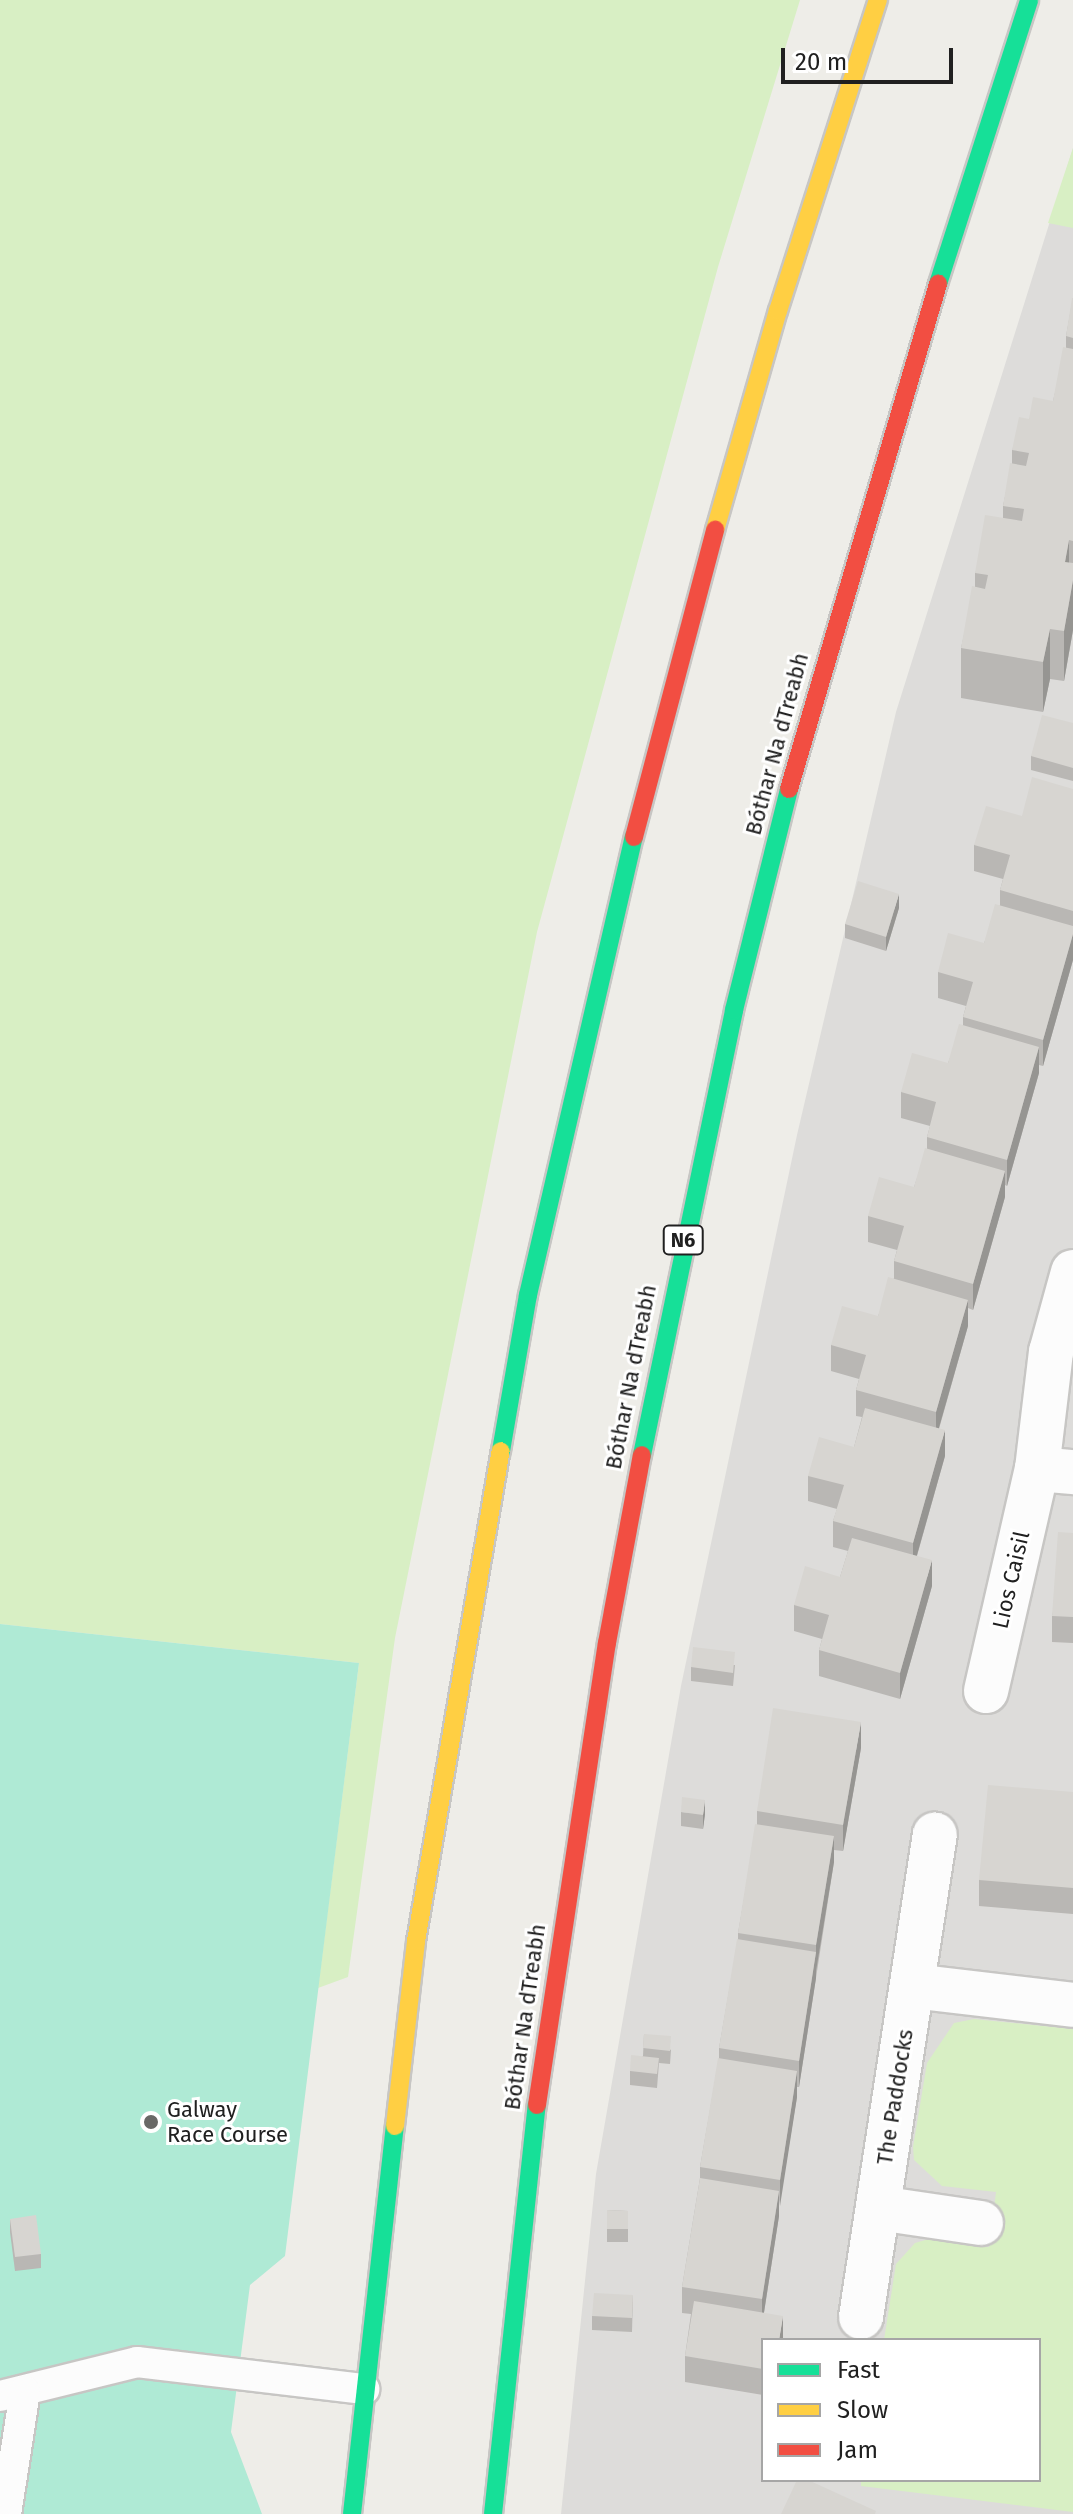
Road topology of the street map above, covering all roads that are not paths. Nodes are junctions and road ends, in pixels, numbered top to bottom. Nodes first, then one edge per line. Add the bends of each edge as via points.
1 (878, 0) edge
2 (1029, 0) edge
3 (1073, 1272) edge
4 (1055, 1470) edge
5 (986, 1691) dead end
6 (935, 1835) dead end
7 (912, 1986) junction
8 (1073, 2005) edge
9 (878, 2208) junction
10 (981, 2223) dead end
11 (861, 2317) dead end
12 (364, 2389) junction
13 (12, 2394) edge
14 (6, 2514) edge
15 (352, 2514) edge
16 (493, 2514) edge

1 - 12 highway via 778,311 663,712 528,1295 416,1941
2 - 16 highway, Bóthar Na dTreabh / N6 via 979,145 806,722 734,1010 667,1317 607,1643 535,2115
3 - 4 street, Lios Caisil via 1045,1385
4 - 5 street, Lios Caisil
6 - 7 street, The Paddocks
7 - 8 street
7 - 9 street, The Paddocks
9 - 10 street
9 - 11 street, The Paddocks
12 - 13 lane via 137,2362
12 - 15 highway
13 - 14 lane

